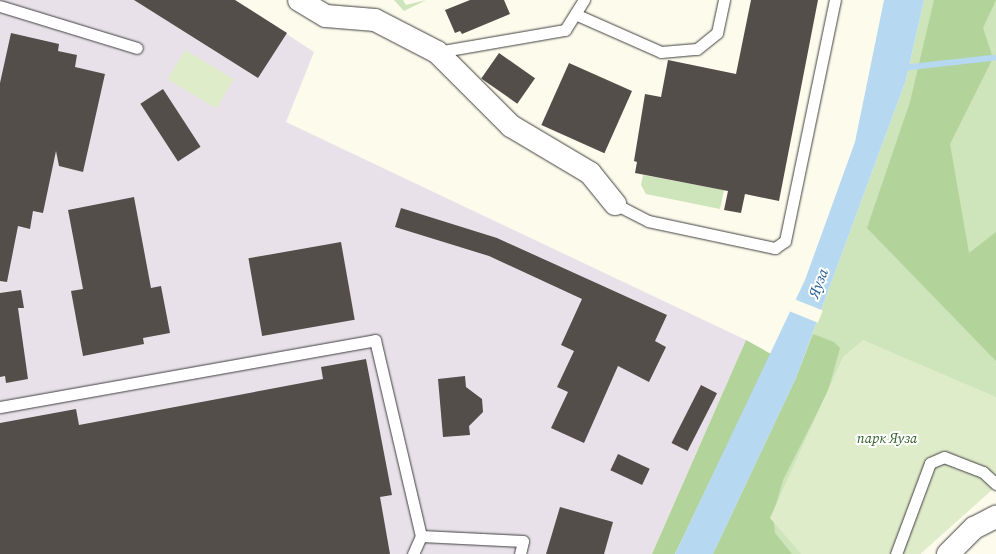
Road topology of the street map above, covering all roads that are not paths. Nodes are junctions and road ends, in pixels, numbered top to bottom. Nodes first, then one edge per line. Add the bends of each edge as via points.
1 (299, 0) edge
2 (584, 0) edge
3 (724, 0) edge
4 (835, 0) edge
5 (0, 6) edge
6 (575, 14) junction
7 (138, 48) dead end
8 (436, 52) junction
9 (615, 204) joint
10 (0, 407) edge
11 (996, 484) edge
12 (996, 517) edge
13 (421, 536) junction
14 (413, 554) edge
15 (520, 554) edge
16 (896, 554) edge
17 (948, 554) edge

1 - 8 street via 326,16 375,20
2 - 6 lane
3 - 6 lane via 717,33 697,49 660,52
4 - 9 lane via 785,241 774,248 648,221
5 - 7 lane
6 - 8 lane via 565,30
8 - 9 street via 511,126 590,173
10 - 13 lane via 375,340
11 - 16 lane via 983,472 944,457 930,463
12 - 17 street via 974,528
13 - 14 lane
13 - 15 lane via 523,540

